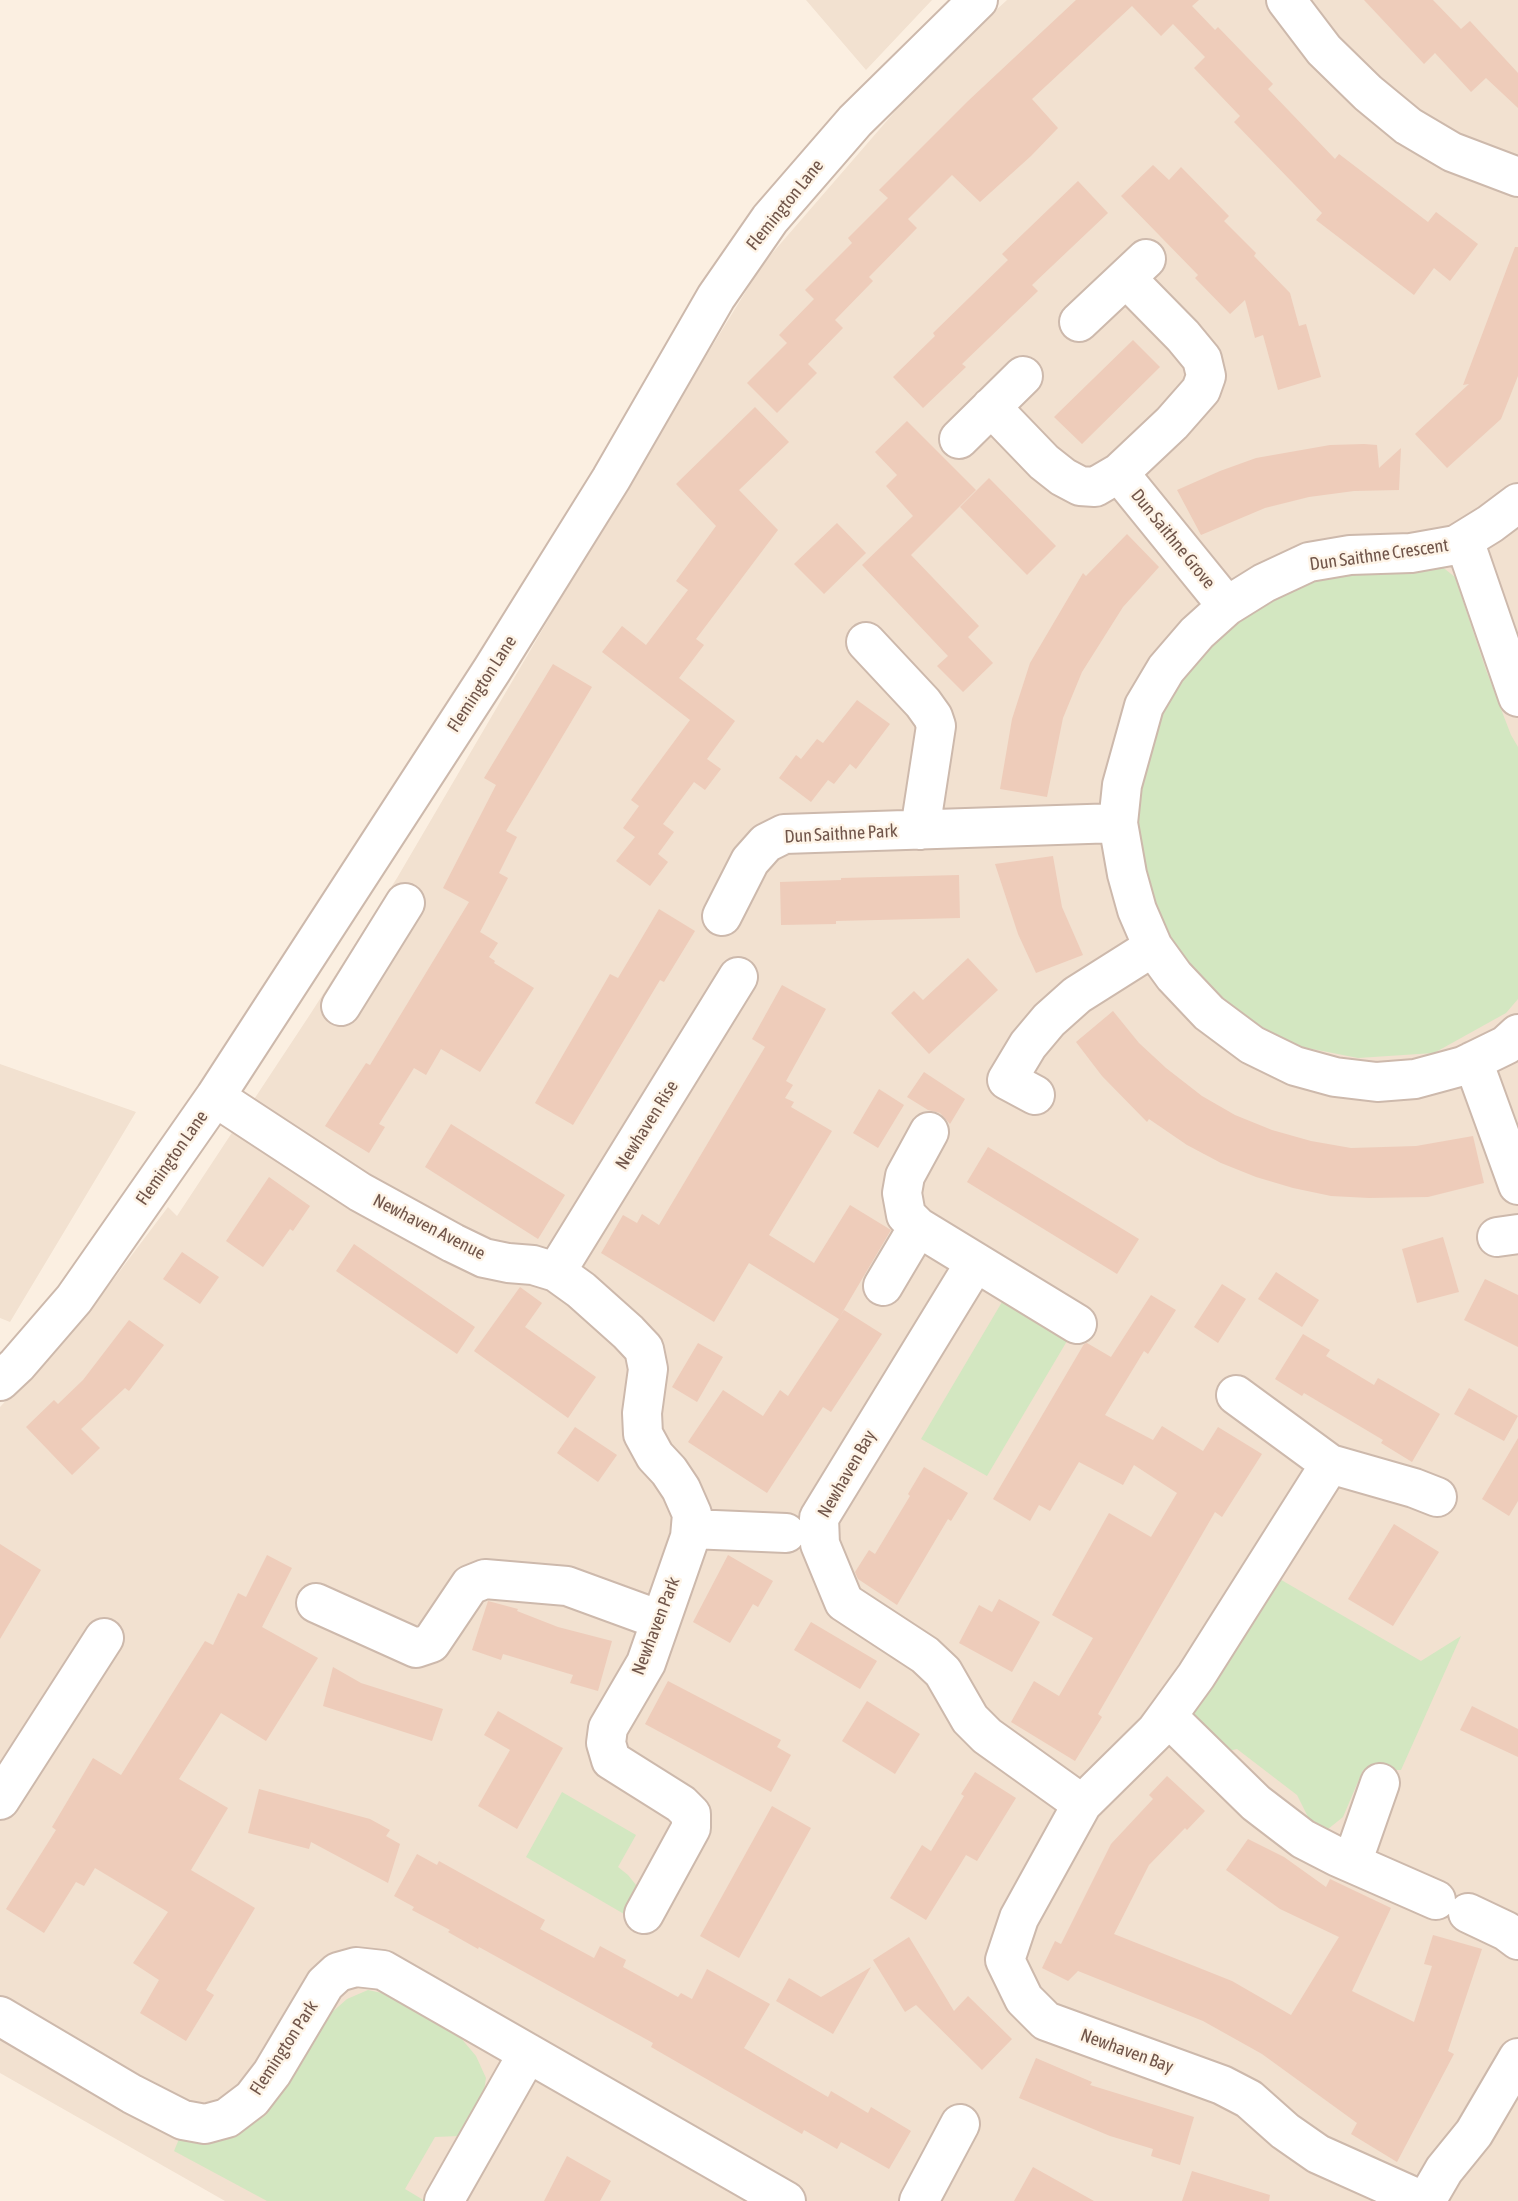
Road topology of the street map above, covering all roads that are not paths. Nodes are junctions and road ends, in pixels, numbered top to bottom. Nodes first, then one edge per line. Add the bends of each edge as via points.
1 (978, 0) edge
2 (1286, 0) edge
3 (1518, 177) edge
4 (1079, 322) dead end
5 (1023, 376) dead end
6 (991, 407) junction
7 (959, 439) dead end
8 (1119, 473) junction
9 (1518, 503) edge
10 (1464, 540) junction
11 (1227, 606) junction
12 (866, 642) dead end
13 (1518, 697) edge
14 (1118, 823) junction
15 (920, 830) junction
16 (405, 903) dead end
17 (722, 916) dead end
18 (326, 926) junction
19 (1153, 947) junction
20 (372, 957) junction
21 (738, 977) dead end
22 (341, 1006) dead end
23 (1518, 1034) edge
24 (1473, 1061) junction
25 (1035, 1094) dead end
26 (215, 1097) junction
27 (929, 1132) dead end
28 (1518, 1185) edge
29 (918, 1227) junction
30 (975, 1264) junction
31 (556, 1272) junction
32 (883, 1286) dead end
33 (1077, 1324) dead end
34 (0, 1381) edge
35 (1236, 1395) dead end
36 (1330, 1464) junction
37 (1437, 1497) dead end
38 (691, 1529) junction
39 (786, 1533) dead end
40 (316, 1603) dead end
41 (660, 1620) junction
42 (104, 1638) dead end
43 (1167, 1716) junction
44 (1380, 1783) dead end
45 (0, 1800) edge
46 (1082, 1804) junction
47 (1352, 1863) junction
48 (644, 1914) dead end
49 (1518, 1940) edge
50 (0, 2016) edge
51 (528, 2053) junction
52 (1518, 2058) edge
53 (961, 2124) dead end
54 (444, 2201) edge
55 (786, 2201) edge
56 (919, 2201) edge
57 (1424, 2201) edge

1 - 18 street, Flemington Lane via 855,121 770,219 716,297 611,479 492,670
2 - 3 street via 1324,50 1408,126 1452,152
4 - 8 street, Dun Saithne Grove via 1136,269 1202,359 1206,376 1201,390
5 - 6 street
6 - 7 street
6 - 8 street, Dun Saithne Grove via 1044,462 1080,486 1095,487
8 - 11 street, Dun Saithne Grove
9 - 10 street, Dun Saithne Crescent
10 - 11 street, Dun Saithne Crescent via 1411,553 1309,562
10 - 13 street, Dun Saithne Crescent
11 - 14 street, Dun Saithne Crescent via 1166,669 1144,706 1122,785
12 - 15 street, Dun Saithne Park via 923,703 936,726
14 - 15 street, Dun Saithne Park
14 - 19 street, Dun Saithne Crescent via 1133,898
15 - 17 street, Dun Saithne Park via 784,834 766,843 750,861
16 - 20 street
18 - 20 street
18 - 26 street, Flemington Lane
19 - 24 street, Dun Saithne Crescent via 1209,1013 1252,1045 1295,1066 1377,1082 1415,1079
19 - 25 street via 1077,995 1028,1045 1007,1080
20 - 22 street
21 - 31 street, Newhaven Rise
23 - 24 street, Dun Saithne Crescent
24 - 28 street
26 - 31 street, Newhaven Avenue via 360,1192 453,1243 484,1258
26 - 34 street, Flemington Lane via 74,1298
27 - 29 street via 905,1176 902,1193 906,1215
29 - 30 street
29 - 32 street
30 - 33 street
30 - 46 street, Newhaven Bay via 818,1518 820,1544 845,1602 925,1655 943,1672 970,1719 987,1736
31 - 38 street, Newhaven Avenue via 644,1349 648,1369 643,1434 681,1489 692,1514
35 - 36 street
36 - 37 street
36 - 43 street, Newhaven Bay
38 - 39 street
38 - 41 street, Newhaven Park
40 - 41 street via 416,1648 431,1643 470,1585 485,1580 567,1586
41 - 48 street, Newhaven Park via 646,1663 608,1728 606,1743 611,1760 691,1814 691,1828
42 - 45 street
43 - 46 street, Newhaven Bay
43 - 47 street via 1256,1803 1303,1839
44 - 47 street
46 - 57 street, Newhaven Bay via 1019,1918 1005,1960 1024,1999 1046,2021 1222,2085 1249,2099 1318,2154
47 - 49 street via 1507,1931
50 - 51 street, Flemington Park via 162,2110 205,2124 227,2118 252,2099 325,1983 338,1972 356,1967 383,1970
51 - 54 street
51 - 55 street, Flemington Park
52 - 57 street, Newhaven Bay via 1474,2133
53 - 56 street

